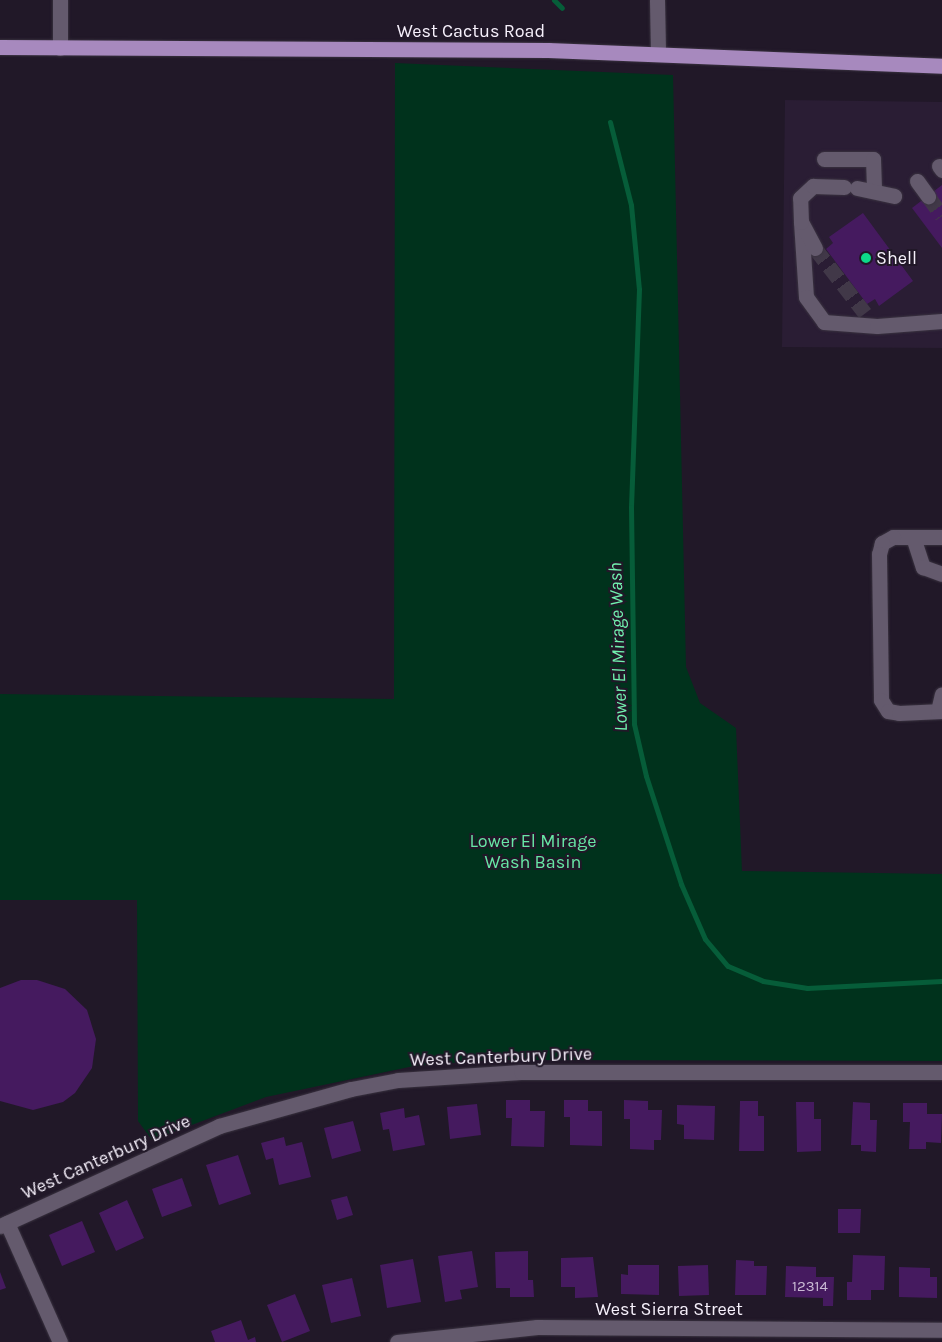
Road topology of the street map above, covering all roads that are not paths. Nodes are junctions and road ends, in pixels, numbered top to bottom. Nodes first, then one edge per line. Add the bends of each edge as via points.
1 (60, 0) edge
2 (657, 0) edge
3 (0, 48) edge
4 (60, 48) junction
5 (658, 54) junction
6 (942, 66) edge
7 (824, 160) dead end
8 (917, 181) dead end
9 (874, 191) junction
10 (894, 196) dead end
11 (928, 196) tunnel mouth
12 (801, 222) junction
13 (815, 248) tunnel mouth
14 (865, 313) tunnel mouth
15 (942, 321) edge
16 (877, 326) junction
17 (914, 537) junction
18 (942, 537) edge
19 (942, 574) edge
20 (942, 694) edge
21 (940, 711) edge
22 (942, 1072) edge
23 (4, 1224) edge
24 (942, 1330) edge
25 (854, 1336) edge
26 (60, 1342) edge
27 (397, 1342) edge

1 - 4 street
2 - 5 street
3 - 4 main road, West Cactus Road
4 - 5 main road, West Cactus Road
5 - 6 main road, West Cactus Road
7 - 9 street via 873,159
8 - 11 street
9 - 10 street
9 - 12 street via 813,186 800,198
12 - 13 street
12 - 16 street via 806,297 819,316 824,322
14 - 16 street
15 - 16 street
17 - 18 street
17 - 19 street via 923,568
17 - 21 street via 893,537 882,543 879,554 881,700 888,711
20 - 21 street
22 - 23 street, West Canterbury Drive via 521,1072 398,1080 351,1089 219,1126
23 - 26 street
24 - 25 street, West Sierra Street
25 - 27 street, West Sierra Street via 537,1327

